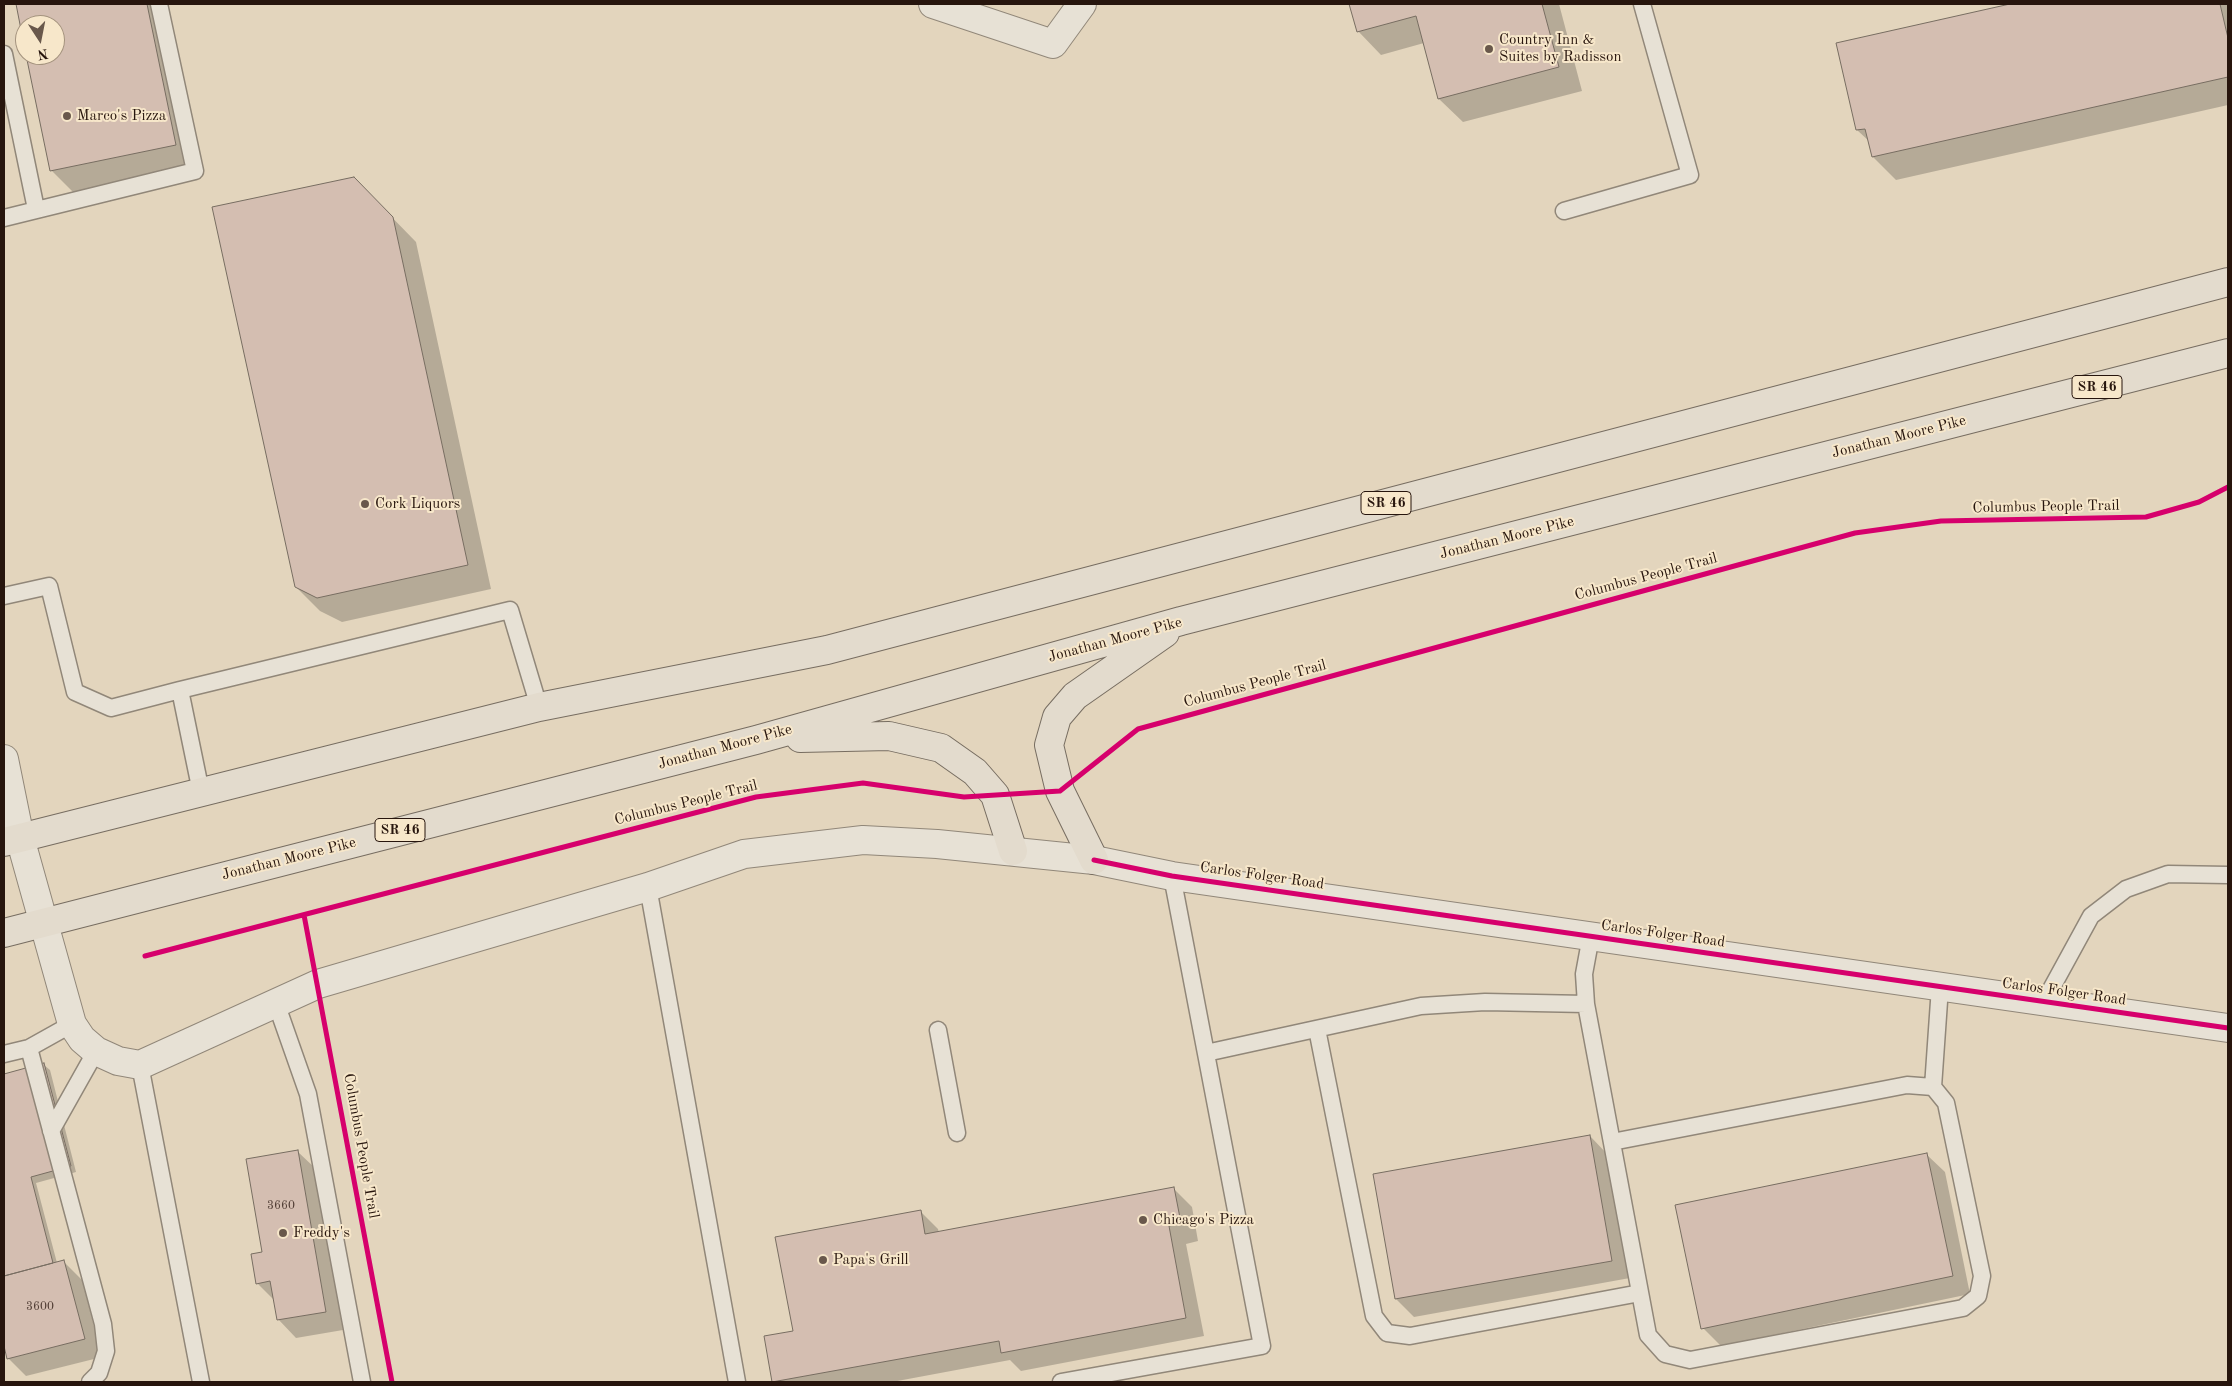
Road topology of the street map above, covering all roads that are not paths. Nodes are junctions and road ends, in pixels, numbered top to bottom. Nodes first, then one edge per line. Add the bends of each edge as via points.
1 (160, 4) edge
2 (933, 4) edge
3 (1082, 4) edge
4 (1642, 4) edge
5 (4, 54) edge
6 (36, 209) junction
7 (1564, 211) dead end
8 (4, 218) edge
9 (2228, 282) edge
10 (2228, 353) edge
11 (4, 596) edge
12 (1181, 621) junction
13 (180, 690) junction
14 (539, 707) junction
15 (756, 740) junction
16 (4, 759) edge
17 (201, 792) junction
18 (12, 840) edge
19 (1012, 851) junction
20 (1094, 860) junction
21 (1172, 876) junction
22 (2228, 876) edge
23 (648, 887) junction
24 (45, 923) junction
25 (4, 933) edge
26 (1591, 936) junction
27 (1940, 987) junction
28 (2044, 1002) junction
29 (276, 1003) junction
30 (1586, 1004) junction
31 (72, 1024) junction
32 (2228, 1028) edge
33 (1317, 1029) junction
34 (938, 1030) dead end
35 (29, 1048) junction
36 (96, 1051) junction
37 (1206, 1053) junction
38 (4, 1054) edge
39 (140, 1065) junction
40 (1933, 1087) junction
41 (51, 1131) junction
42 (957, 1134) dead end
43 (1612, 1142) junction
44 (1640, 1293) junction
45 (90, 1382) edge
46 (200, 1382) edge
47 (362, 1382) edge
48 (737, 1382) edge
49 (1062, 1382) edge

1 - 6 lane via 194,171
2 - 3 street via 1053,44
4 - 7 lane via 1690,174
5 - 6 lane
6 - 8 lane
9 - 14 highway, SR 46 via 827,650
10 - 12 highway, Jonathan Moore Pike / SR 46
11 - 13 lane via 49,586 74,692 111,708
12 - 15 highway, Jonathan Moore Pike / SR 46
12 - 20 highway via 1076,696 1057,717 1048,744 1060,791
13 - 14 lane via 510,610
13 - 17 lane
14 - 17 highway, SR 46
15 - 19 highway via 889,736 940,748 975,772 995,795
15 - 24 highway, Jonathan Moore Pike / SR 46
16 - 18 street
17 - 18 highway, SR 46
18 - 24 street
19 - 20 street, Carlos Folger Road
19 - 23 street, Carlos Folger Road via 863,840 744,854
20 - 21 street, Carlos Folger Road
21 - 26 street, Carlos Folger Road
21 - 37 lane
22 - 28 lane via 2168,874 2126,889 2092,916
23 - 29 street, Carlos Folger Road via 318,984
23 - 48 lane
24 - 25 highway, Jonathan Moore Pike / SR 46
24 - 31 street
26 - 27 street, Carlos Folger Road
26 - 30 lane via 1584,974
27 - 28 street, Carlos Folger Road
27 - 40 lane
28 - 32 street, Carlos Folger Road
29 - 39 street, Carlos Folger Road
29 - 47 lane via 308,1094
30 - 33 lane via 1484,1002 1421,1006
30 - 43 lane
31 - 35 lane
31 - 36 street
33 - 37 lane
33 - 44 lane via 1374,1316 1387,1333 1410,1336
34 - 42 lane
35 - 38 lane
35 - 41 lane
36 - 39 street via 118,1062
36 - 41 lane
37 - 49 lane via 1262,1346
39 - 46 lane
40 - 43 lane via 1907,1086
40 - 44 lane via 1946,1103 1982,1276 1978,1296 1963,1308 1690,1360 1665,1354 1648,1336
41 - 45 lane via 103,1324 106,1351 99,1373
43 - 44 lane

